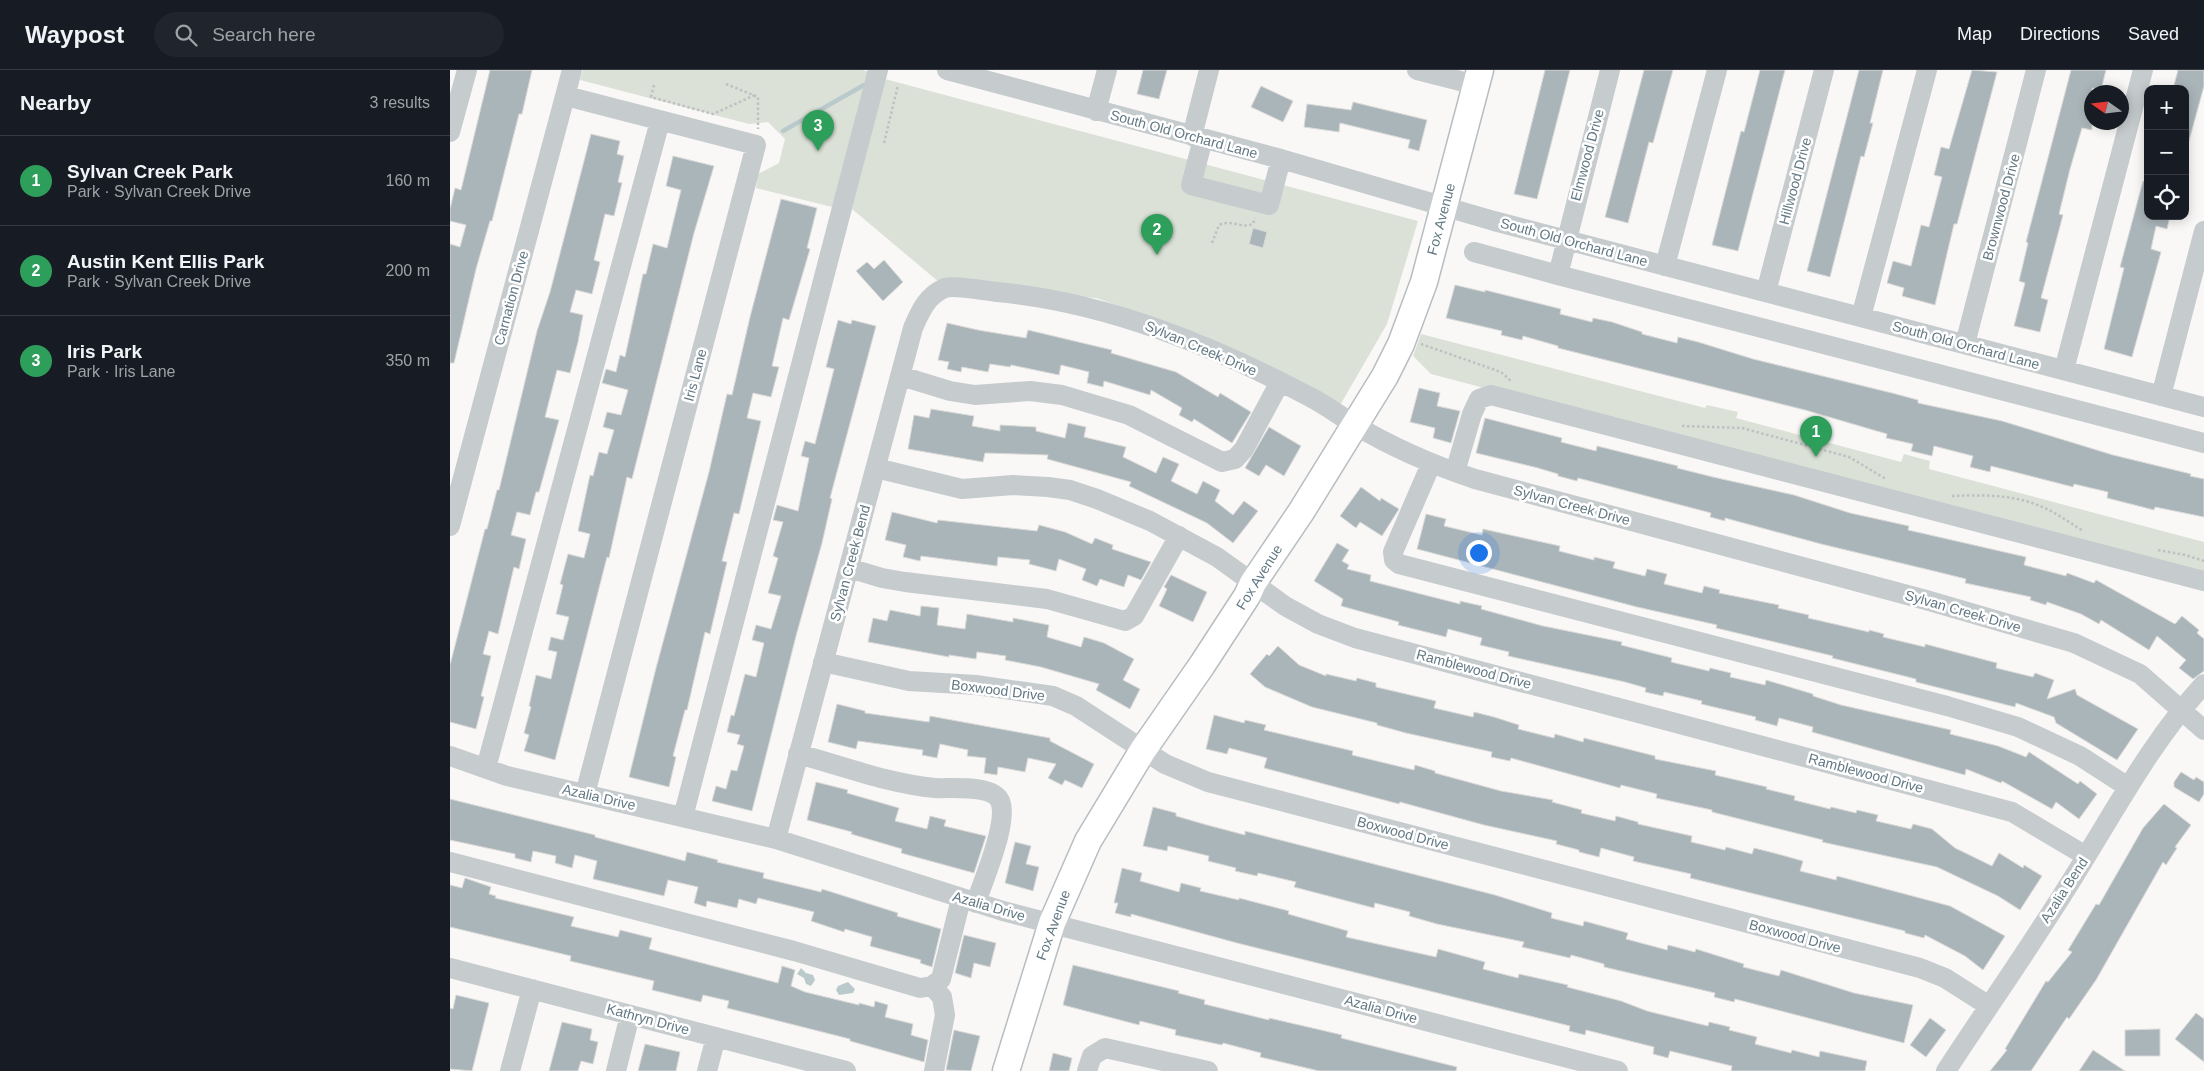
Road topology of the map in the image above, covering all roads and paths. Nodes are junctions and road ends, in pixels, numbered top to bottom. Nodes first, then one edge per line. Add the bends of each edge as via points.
1 (467, 70) edge
2 (572, 70) edge
3 (878, 70) edge
4 (946, 70) edge
5 (1107, 70) edge
6 (1209, 70) edge
7 (1417, 70) edge
8 (1610, 70) edge
9 (1717, 70) edge
10 (1824, 70) edge
11 (1927, 70) edge
12 (2036, 70) edge
13 (2143, 70) edge
14 (1478, 77) edge
15 (1006, 78) edge
16 (726, 84) dead end
17 (654, 85) dead end
18 (898, 85) dead end
19 (755, 94) junction
20 (566, 96) junction
21 (1096, 111) junction
22 (660, 121) junction
23 (450, 132) edge
24 (1198, 137) junction
25 (884, 143) dead end
26 (754, 145) junction
27 (1280, 159) junction
28 (1258, 202) junction
29 (1445, 207) junction
30 (2204, 231) edge
31 (1565, 240) junction
32 (1212, 242) dead end
33 (1474, 252) dead end
34 (1665, 266) junction
35 (1558, 274) junction
36 (1766, 292) junction
37 (937, 293) joint
38 (1861, 317) junction
39 (1403, 337) junction
40 (1965, 344) junction
41 (2064, 370) junction
42 (901, 376) junction
43 (1280, 382) junction
44 (1517, 386) dead end
45 (2161, 396) junction
46 (2204, 407) edge
47 (1355, 426) junction
48 (1673, 426) dead end
49 (2204, 443) edge
50 (1431, 464) junction
51 (876, 468) junction
52 (1455, 472) junction
53 (1892, 484) dead end
54 (1946, 497) dead end
55 (450, 526) edge
56 (2090, 535) dead end
57 (1179, 536) junction
58 (2151, 549) dead end
59 (2204, 561) edge
60 (848, 568) junction
61 (2204, 582) edge
62 (1253, 583) junction
63 (823, 662) junction
64 (2204, 684) edge
65 (2181, 709) junction
66 (2204, 730) edge
67 (1143, 750) junction
68 (798, 754) junction
69 (450, 756) edge
70 (486, 768) junction
71 (2128, 787) junction
72 (585, 794) junction
73 (683, 817) junction
74 (776, 839) junction
75 (2086, 856) junction
76 (450, 862) edge
77 (969, 901) junction
78 (1052, 923) junction
79 (450, 968) edge
80 (932, 986) junction
81 (532, 989) junction
82 (1989, 1006) junction
83 (630, 1015) junction
84 (716, 1037) junction
85 (510, 1071) edge
86 (616, 1071) edge
87 (707, 1071) edge
88 (846, 1071) edge
89 (934, 1071) edge
90 (1006, 1071) edge
91 (1087, 1071) edge
92 (1208, 1071) edge
93 (1618, 1071) edge
94 (1946, 1071) edge

1 - 23 street
2 - 20 street, Carnation Drive
3 - 73 street
4 - 15 street, South Old Orchard Lane
5 - 21 street
6 - 24 street
7 - 14 street
8 - 31 street, Elmwood Drive
9 - 34 street
10 - 36 street, Hillwood Drive
11 - 38 street
12 - 40 street, Brownwood Drive
13 - 41 street
14 - 29 main road, Fox Avenue
15 - 21 street, South Old Orchard Lane
16 - 19 path
17 - 19 path via 651,97 713,114
18 - 25 path
19 - 26 path via 758,96 759,116
20 - 22 street
20 - 55 street, Carnation Drive
21 - 24 street, South Old Orchard Lane
22 - 26 street
22 - 70 street
24 - 27 street, South Old Orchard Lane
24 - 28 street via 1191,184
26 - 72 street, Iris Lane
27 - 28 street via 1268,205
27 - 29 street, South Old Orchard Lane
28 - 32 path via 1253,224 1242,226 1225,222 1218,225
29 - 31 street, South Old Orchard Lane
29 - 39 main road, Fox Avenue via 1424,282
30 - 45 street
31 - 34 street, South Old Orchard Lane
31 - 35 street, Elmwood Drive
33 - 35 street
34 - 36 street, South Old Orchard Lane
35 - 49 street
36 - 38 street, South Old Orchard Lane
37 - 42 street, Sylvan Creek Bend via 921,309
37 - 43 street, Sylvan Creek Drive via 946,288 1037,296 1085,305 1135,320
38 - 40 street, South Old Orchard Lane
39 - 44 path via 1501,372
39 - 47 main road, Fox Avenue via 1385,376
40 - 41 street, South Old Orchard Lane
41 - 45 street, South Old Orchard Lane
42 - 43 street via 950,391 975,394 1030,391 1062,395 1129,415 1222,462 1235,459 1244,449
42 - 51 street, Sylvan Creek Bend
43 - 47 street, Sylvan Creek Drive
45 - 46 street, South Old Orchard Lane
47 - 50 street, Sylvan Creek Drive
47 - 62 main road, Fox Avenue
48 - 53 path via 1742,428 1849,456
50 - 52 street, Sylvan Creek Drive
50 - 71 street via 1393,552 1394,560 1399,564 2018,727 2080,756
51 - 57 street, Ramblewood Drive via 962,489 1013,485 1070,490 1150,521
51 - 60 street, Sylvan Creek Bend
52 - 61 street via 1479,399 1491,395
52 - 65 street, Sylvan Creek Drive via 2074,643 2140,674
54 - 56 path via 1985,494 2014,498 2040,505
57 - 60 street via 1134,616 1125,621 1047,599 897,581
57 - 62 street, Ramblewood Drive via 1217,557
58 - 59 path
60 - 63 street, Sylvan Creek Bend
62 - 67 main road, Fox Avenue via 1202,666
62 - 75 street, Ramblewood Drive via 1318,624 1355,638 2012,812
63 - 67 street, Boxwood Drive via 909,682 976,685 1053,696 1082,710
63 - 68 street, Sylvan Creek Bend
64 - 65 street, Azalia Bend
65 - 66 street, Sylvan Creek Drive
65 - 71 street, Azalia Bend
67 - 78 main road, Fox Avenue via 1088,841
67 - 82 street, Boxwood Drive via 1165,764 1208,782 1920,968 1946,978
68 - 74 street, Sylvan Creek Bend
68 - 77 street via 918,785 978,789 999,798 1001,823
69 - 70 street, Azalia Drive
70 - 72 street, Azalia Drive
71 - 75 street, Azalia Bend
72 - 73 street, Azalia Drive
73 - 74 street, Azalia Drive
74 - 77 street, Azalia Drive
75 - 82 street, Azalia Bend
76 - 80 street via 794,950 920,988
77 - 78 street, Azalia Drive
77 - 80 street via 941,979
78 - 90 main road, Fox Avenue
78 - 93 street, Azalia Drive
79 - 81 street, Kathryn Drive
80 - 89 street via 942,997 945,1014
81 - 83 street, Kathryn Drive
81 - 85 street
82 - 94 street, Azalia Bend
83 - 84 street, Kathryn Drive
83 - 86 street
84 - 87 street
84 - 88 street, Kathryn Drive
91 - 92 street via 1092,1056 1105,1048

